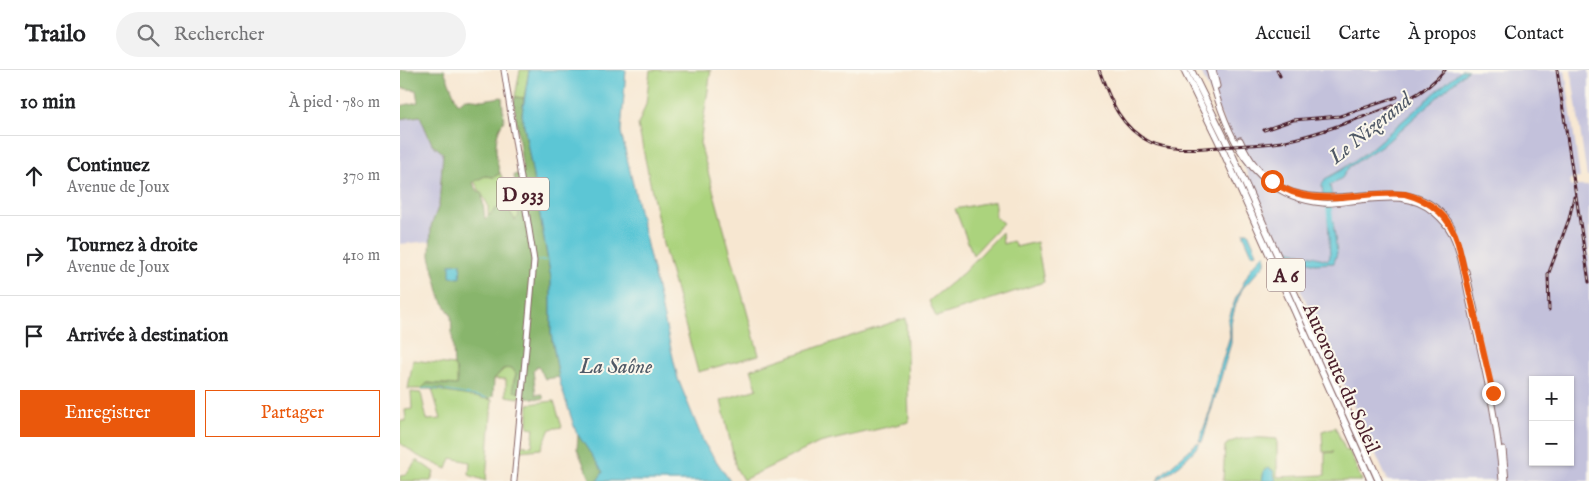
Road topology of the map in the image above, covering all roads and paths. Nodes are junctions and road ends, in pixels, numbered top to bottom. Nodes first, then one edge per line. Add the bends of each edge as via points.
1 (504, 70) edge
2 (1184, 70) edge
3 (1192, 70) edge
4 (1211, 70) edge
5 (514, 481) edge
6 (1371, 481) edge
7 (1378, 481) edge
8 (1504, 481) edge

1 - 5 main road, D 933 via 534,261
2 - 6 highway, Autoroute du Soleil / A 6
3 - 7 highway, Autoroute du Soleil / A 6
4 - 8 main road via 1222,109 1250,166 1278,190 1306,200 1324,201 1405,194 1430,203 1449,222 1470,285 1500,425

